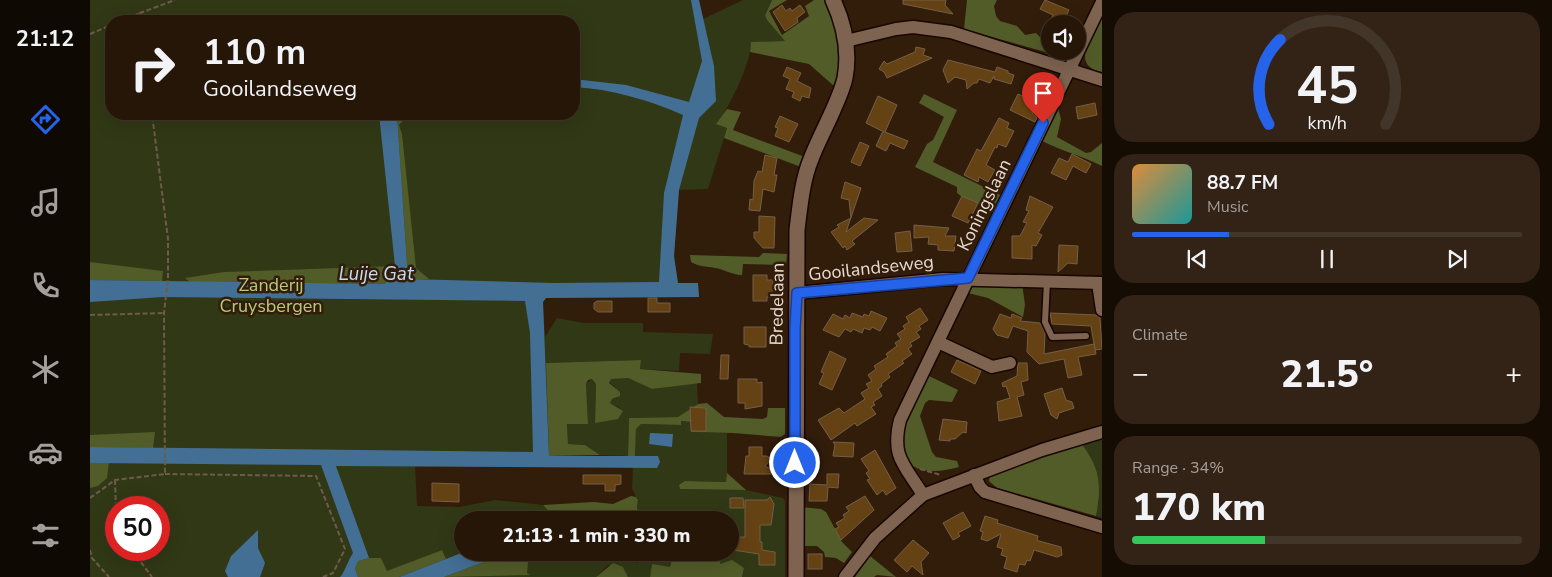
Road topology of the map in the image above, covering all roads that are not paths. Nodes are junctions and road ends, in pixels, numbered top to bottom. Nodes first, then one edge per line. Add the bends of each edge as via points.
1 (833, 0) edge
2 (1102, 2) edge
3 (846, 41) junction
4 (1068, 71) junction
5 (1102, 80) edge
6 (968, 278) junction
7 (1047, 281) junction
8 (1100, 283) edge
9 (797, 293) junction
10 (1102, 310) edge
11 (1086, 336) dead end
12 (938, 342) junction
13 (1010, 363) dead end
14 (1102, 432) edge
15 (974, 475) junction
16 (923, 495) junction
17 (1102, 527) edge
18 (796, 577) edge
19 (845, 577) edge

1 - 3 main road, Bredelaan via 843,23
2 - 4 street, Koningslaan
3 - 4 street via 896,29 923,28 951,32
3 - 9 main road, Bredelaan via 845,78 810,160 804,184 797,230
4 - 5 street
4 - 6 street, Koningslaan
6 - 7 street, Gooilandseweg
6 - 9 street, Gooilandseweg
6 - 12 street, Koningslaan
7 - 8 street, Gooilandseweg
7 - 11 lane via 1045,322 1052,337
8 - 10 street, Gooilandseweg
9 - 18 main road, Bredelaan
12 - 13 street via 992,367
12 - 16 street, Koningslaan via 900,420 895,440 897,453
14 - 15 street
15 - 16 street
15 - 17 street via 985,492
16 - 19 street via 875,538

